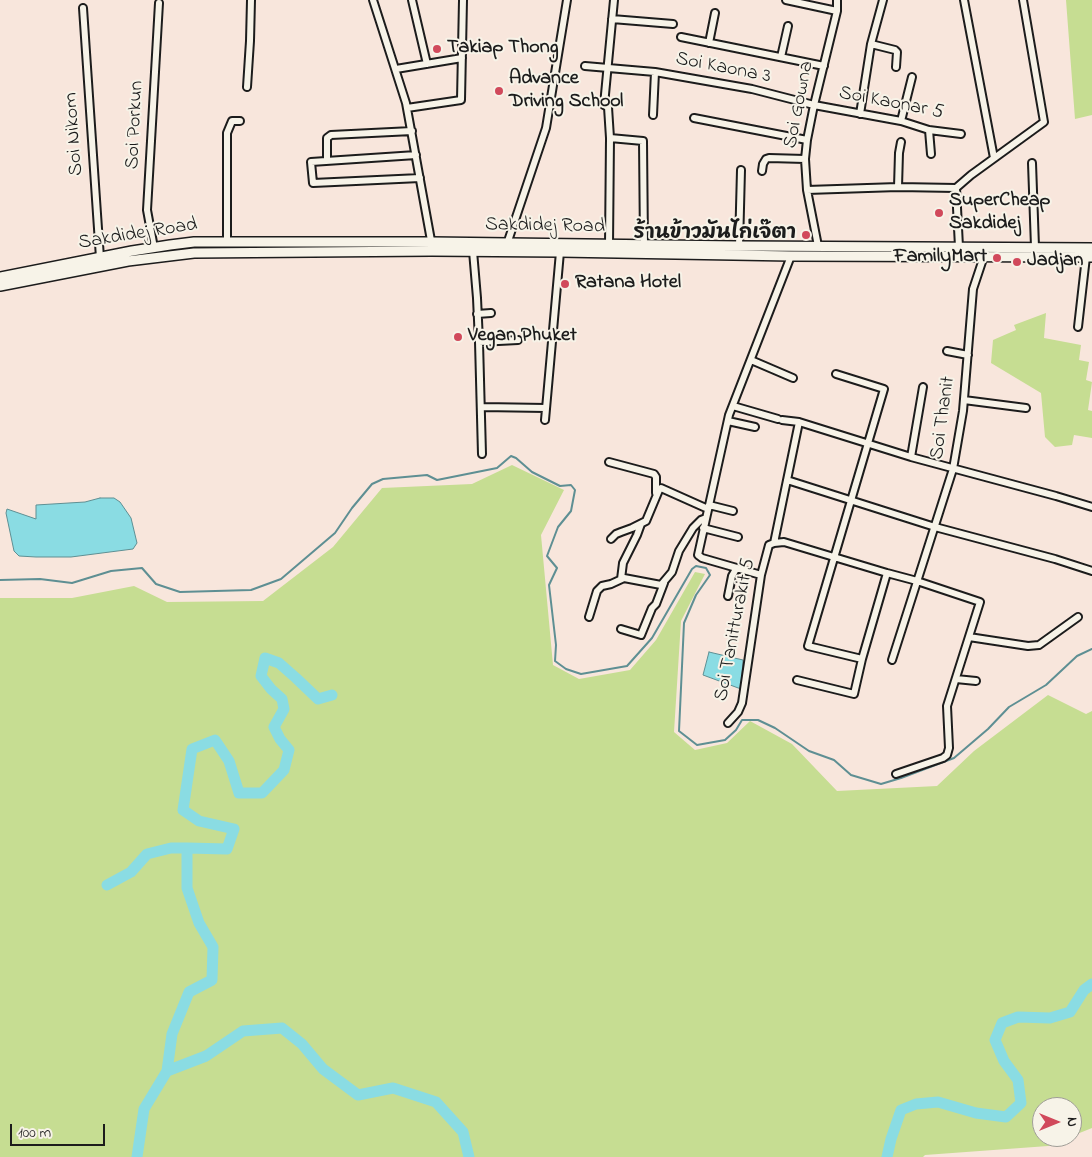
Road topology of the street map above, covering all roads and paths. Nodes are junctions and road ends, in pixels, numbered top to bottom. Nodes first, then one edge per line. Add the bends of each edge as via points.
1 (251, 0) edge
2 (373, 0) edge
3 (412, 0) edge
4 (463, 0) edge
5 (567, 0) edge
6 (614, 0) edge
7 (786, 0) edge
8 (837, 0) edge
9 (883, 0) edge
10 (964, 0) edge
11 (1023, 0) edge
12 (159, 3) dead end
13 (83, 8) dead end
14 (837, 11) junction
15 (715, 13) dead end
16 (612, 19) junction
17 (673, 24) dead end
18 (788, 26) dead end
19 (681, 38) dead end
20 (709, 43) junction
21 (872, 44) junction
22 (781, 57) junction
23 (462, 58) junction
24 (427, 64) junction
25 (585, 66) dead end
26 (824, 66) junction
27 (896, 67) dead end
28 (608, 68) junction
29 (396, 69) junction
30 (655, 72) junction
31 (912, 77) dead end
32 (247, 86) dead end
33 (814, 105) junction
34 (407, 108) junction
35 (860, 114) junction
36 (653, 115) dead end
37 (694, 118) dead end
38 (240, 121) dead end
39 (901, 121) junction
40 (929, 130) junction
41 (412, 131) junction
42 (960, 134) dead end
43 (610, 138) junction
44 (807, 140) junction
45 (901, 142) dead end
46 (930, 154) dead end
47 (416, 155) junction
48 (994, 158) junction
49 (805, 160) junction
50 (326, 161) junction
51 (1032, 164) dead end
52 (741, 170) dead end
53 (762, 171) dead end
54 (420, 178) junction
55 (898, 187) junction
56 (956, 188) junction
57 (807, 190) junction
58 (227, 242) junction
59 (507, 244) junction
60 (609, 245) junction
61 (644, 245) junction
62 (432, 246) junction
63 (739, 246) junction
64 (818, 246) junction
65 (1035, 246) junction
66 (959, 247) junction
67 (154, 248) junction
68 (531, 248) junction
69 (1092, 248) edge
70 (472, 251) junction
71 (560, 252) junction
72 (791, 256) junction
73 (984, 256) junction
74 (1089, 257) edge
75 (100, 258) junction
76 (0, 277) edge
77 (0, 286) edge
78 (477, 314) junction
79 (491, 314) dead end
80 (1078, 327) dead end
81 (518, 340) dead end
82 (479, 342) junction
83 (947, 351) dead end
84 (968, 355) junction
85 (750, 360) junction
86 (836, 374) dead end
87 (794, 378) dead end
88 (922, 387) dead end
89 (964, 400) junction
90 (733, 406) junction
91 (482, 407) junction
92 (546, 408) junction
93 (1026, 408) dead end
94 (544, 420) dead end
95 (728, 421) junction
96 (799, 422) junction
97 (755, 427) dead end
98 (869, 443) junction
99 (482, 454) dead end
100 (911, 457) junction
101 (609, 462) dead end
102 (953, 469) junction
103 (787, 480) junction
104 (656, 496) junction
105 (852, 500) junction
106 (708, 507) junction
107 (1092, 507) edge
108 (733, 511) dead end
109 (706, 518) junction
110 (641, 524) junction
111 (935, 527) junction
112 (704, 528) junction
113 (738, 537) dead end
114 (611, 539) dead end
115 (774, 543) junction
116 (834, 557) junction
117 (740, 569) junction
118 (1092, 571) edge
119 (887, 573) junction
120 (761, 575) junction
121 (621, 579) junction
122 (917, 580) junction
123 (664, 582) junction
124 (728, 596) dead end
125 (589, 617) dead end
126 (1078, 617) dead end
127 (620, 629) dead end
128 (969, 637) junction
129 (862, 659) junction
130 (892, 660) dead end
131 (797, 680) dead end
132 (956, 680) junction
133 (976, 681) dead end
134 (728, 723) dead end
135 (896, 774) dead end

1 - 32 street
2 - 29 street
3 - 24 street
4 - 23 street
5 - 59 street via 546,128
6 - 16 street
7 - 14 street
8 - 14 street, Soi Gowna
9 - 21 street
10 - 48 street
11 - 48 street via 1044,122
12 - 67 street, Soi Porkun via 147,210
13 - 75 street, Soi Nikom
14 - 26 street, Soi Gowna
15 - 20 street
16 - 17 street
16 - 28 street
18 - 22 street
19 - 20 street
20 - 22 street
21 - 27 street via 897,52
21 - 35 street
22 - 26 street
23 - 24 street
23 - 34 street via 461,100
24 - 29 street
25 - 28 street, Soi Kaona 3
26 - 33 street, Soi Gowna
28 - 30 street, Soi Kaona 3
28 - 43 street via 604,104 608,107
29 - 34 street
30 - 33 street, Soi Kaona 3 via 752,89
30 - 36 street
31 - 39 street
33 - 35 street, Soi Kaonar 5
33 - 44 street, Soi Gowna
34 - 41 street
35 - 39 street, Soi Kaonar 5
37 - 44 street
38 - 58 street via 232,121 227,132
39 - 40 street, Soi Kaonar 5
40 - 42 street, Soi Kaonar 5
40 - 46 street
41 - 47 street
41 - 50 street via 331,135 327,138
43 - 60 street
43 - 61 street via 643,141
44 - 49 street, Soi Gowna
45 - 55 street
47 - 50 street
47 - 54 street
48 - 56 street
49 - 53 street via 766,159
49 - 57 street, Soi Gowna
50 - 54 street via 311,162 313,183
51 - 65 street
52 - 63 street
54 - 62 street
55 - 56 street
55 - 57 street
56 - 66 street
57 - 64 street, Soi Gowna
58 - 62 main road, Sakdidej Road
58 - 67 main road, Sakdidej Road via 194,242
59 - 62 main road, Sakdidej Road
59 - 68 main road, Sakdidej Road
60 - 61 main road, Sakdidej Road
60 - 68 main road, Sakdidej Road
61 - 63 main road, Sakdidej Road
62 - 70 main road, Sakdidej Road
62 - 77 main road, Sakdidej Road via 194,253 128,261
63 - 64 main road, Sakdidej Road
64 - 66 main road, Sakdidej Road
65 - 66 main road, Sakdidej Road
65 - 69 main road, Sakdidej Road
67 - 75 main road, Sakdidej Road
68 - 70 main road, Sakdidej Road
68 - 71 main road, Sakdidej Road
70 - 78 street
71 - 72 main road, Sakdidej Road
71 - 92 street
72 - 73 main road, Sakdidej Road
72 - 85 street
73 - 74 main road, Sakdidej Road
73 - 84 street, Soi Thanit via 973,289
74 - 80 street
75 - 76 main road, Sakdidej Road
78 - 79 street
78 - 82 street
81 - 82 street
82 - 91 street
83 - 84 street
84 - 89 street, Soi Thanit
85 - 87 street
85 - 90 street
86 - 98 street via 884,389
88 - 100 street
89 - 93 street
89 - 102 street, Soi Thanit
90 - 95 street
90 - 96 street via 780,420
91 - 92 street
91 - 99 street
92 - 94 street
95 - 97 street
95 - 106 street
96 - 98 street
96 - 103 street
98 - 100 street
98 - 105 street
100 - 102 street
101 - 104 street via 656,476
102 - 107 street
102 - 111 street, Soi Thanit
103 - 105 street
103 - 115 street
104 - 106 street via 659,490 664,489
104 - 110 street via 646,521
105 - 111 street
105 - 116 street
106 - 108 street
106 - 109 street
109 - 112 street
109 - 123 street via 693,528
110 - 114 street
110 - 121 street via 623,563
111 - 118 street
111 - 122 street, Soi Thanit
112 - 113 street
112 - 117 street via 698,555
115 - 116 street, Soi Tanitturakit 5 via 784,542
115 - 120 street, Soi Tanitturakit 5 via 769,545
116 - 119 street, Soi Tanitturakit 5
116 - 129 street via 808,646
117 - 120 street
117 - 124 street via 736,569 732,576
119 - 122 street, Soi Tanitturakit 5
119 - 129 street
120 - 134 street, Soi Tanitturakit 5 via 742,703
121 - 123 street via 658,585
121 - 125 street via 597,590
122 - 128 street, Soi Tanitturakit 5 via 980,602
122 - 130 street, Soi Thanit
123 - 127 street via 641,635
126 - 128 street via 1039,645
128 - 132 street
129 - 131 street via 854,694
132 - 133 street
132 - 135 street via 947,706 947,755

